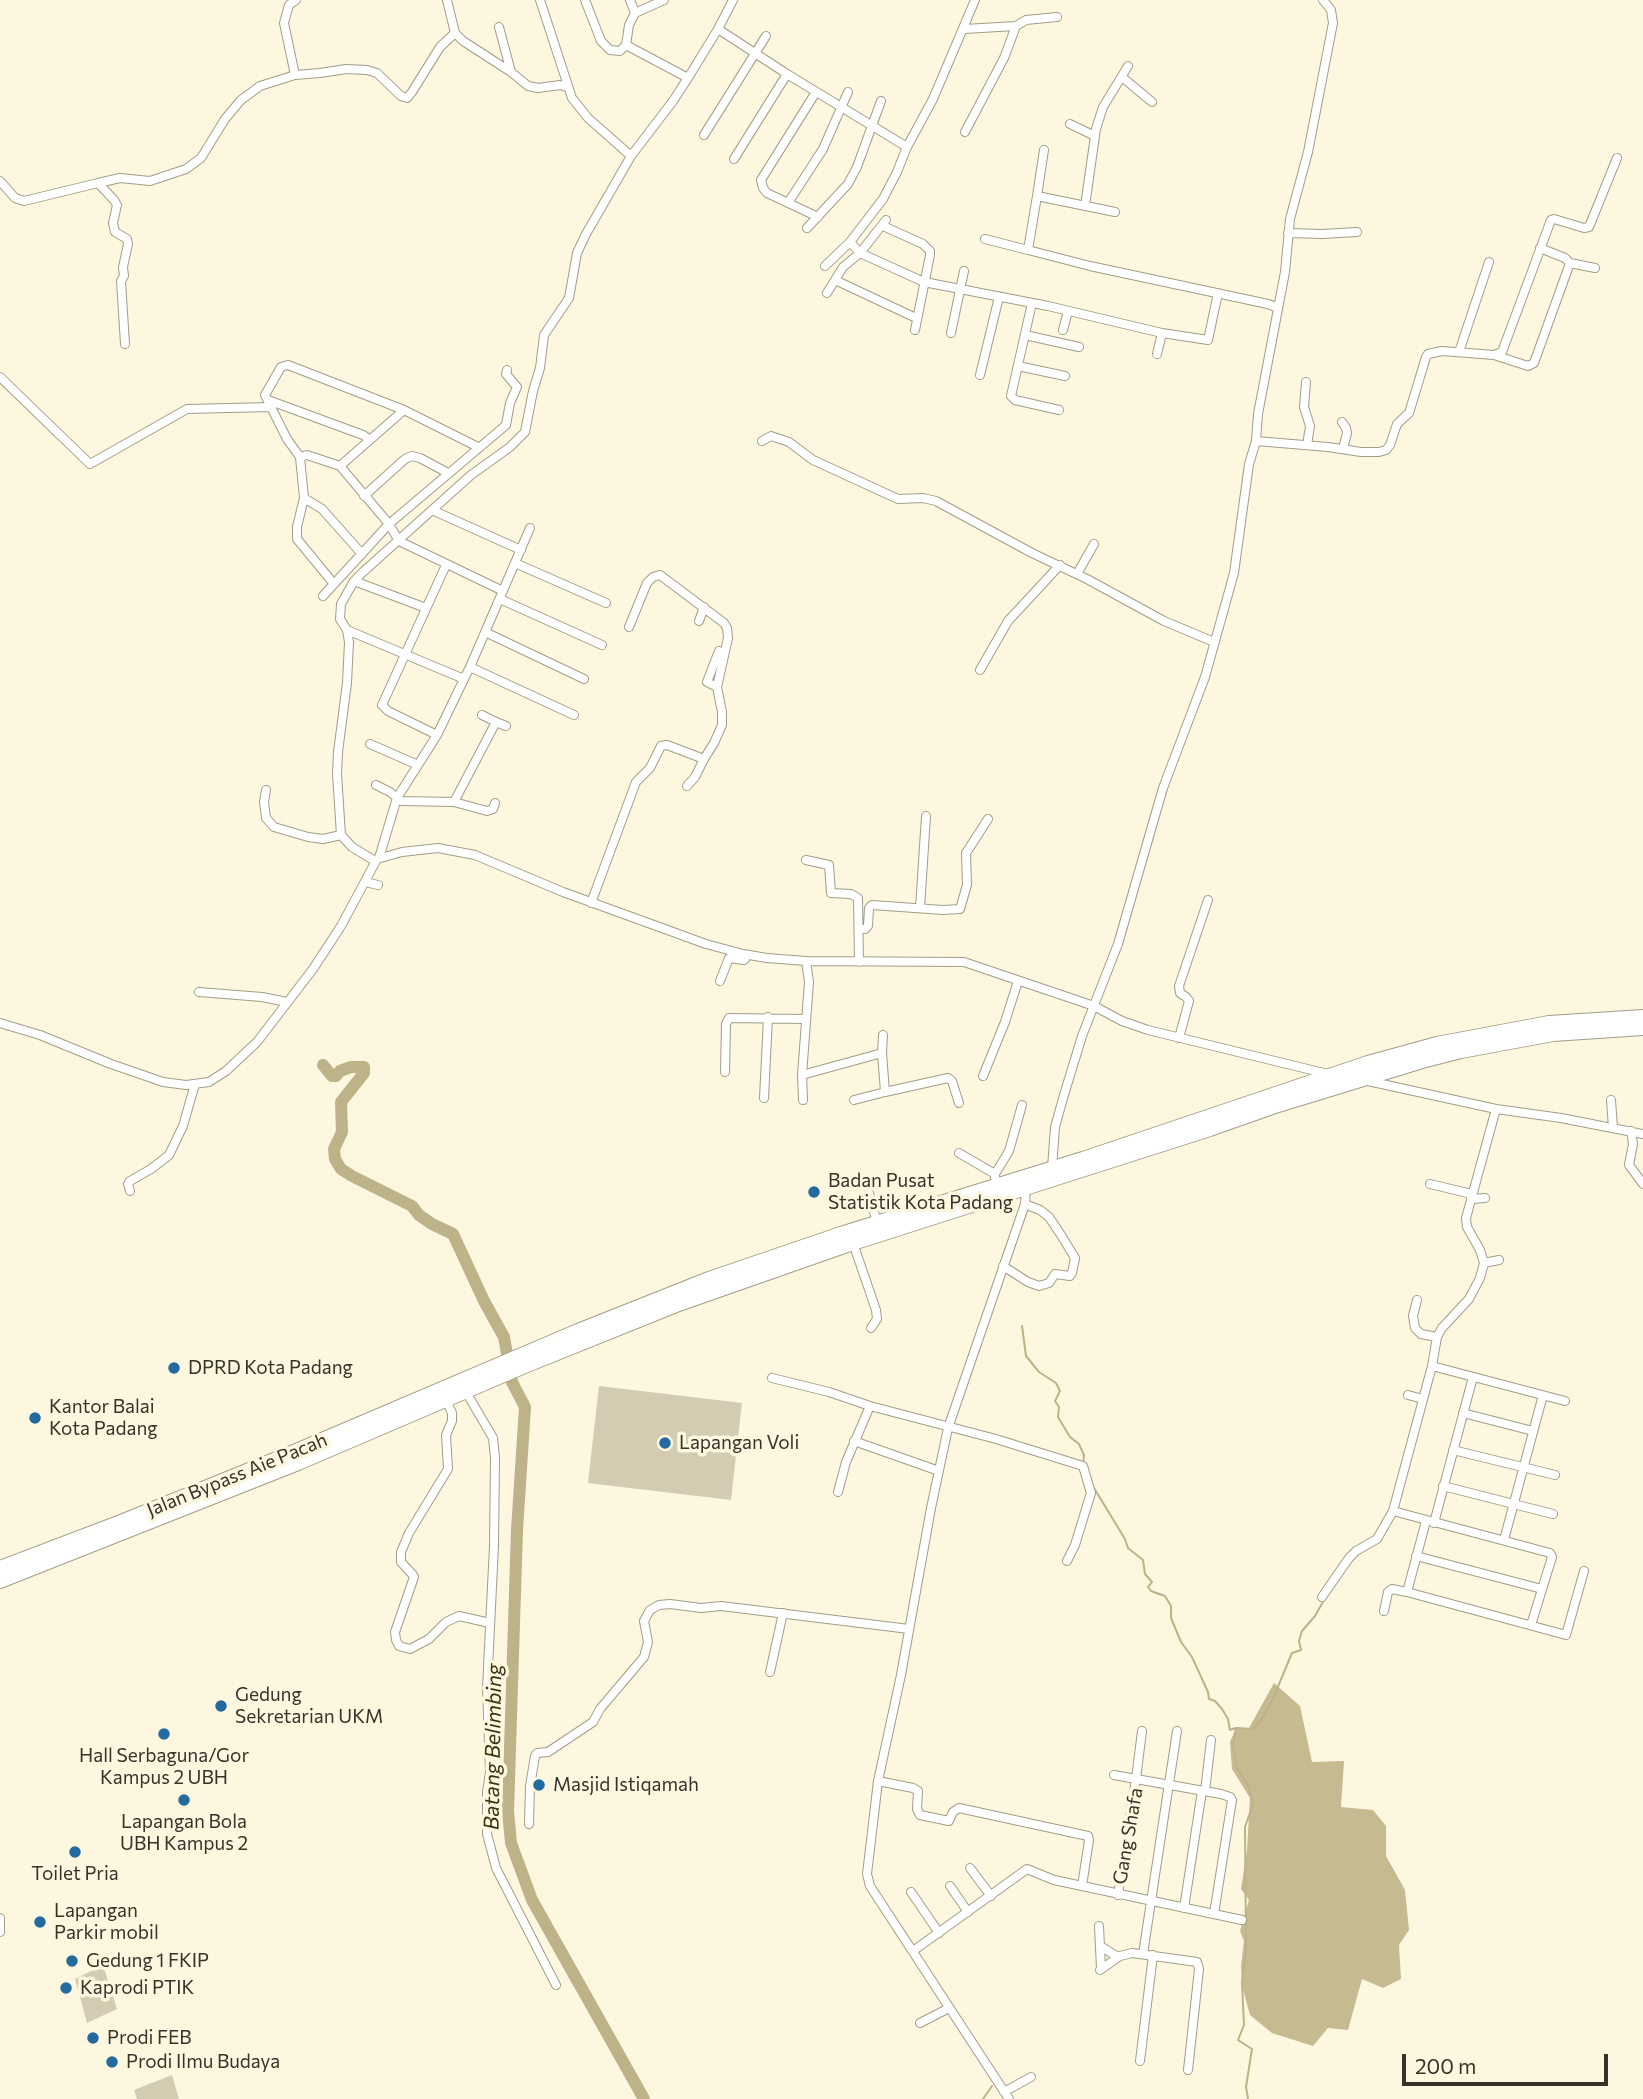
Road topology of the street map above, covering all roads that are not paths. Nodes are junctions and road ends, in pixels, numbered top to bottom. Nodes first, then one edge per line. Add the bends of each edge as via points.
1 (296, 0) edge
2 (447, 0) edge
3 (540, 0) edge
4 (585, 0) edge
5 (630, 0) edge
6 (664, 0) edge
7 (733, 0) edge
8 (975, 0) edge
9 (1323, 0) edge
10 (635, 13) junction
11 (1057, 18) dead end
12 (1016, 26) junction
13 (499, 27) dead end
14 (718, 29) junction
15 (964, 29) junction
16 (455, 33) junction
17 (766, 36) dead end
18 (626, 45) junction
19 (755, 54) junction
20 (1128, 66) dead end
21 (511, 72) junction
22 (786, 74) junction
23 (295, 75) junction
24 (1122, 77) junction
25 (688, 78) junction
26 (567, 87) junction
27 (816, 92) junction
28 (848, 92) dead end
29 (881, 101) dead end
30 (1152, 102) dead end
31 (840, 106) junction
32 (1070, 124) dead end
33 (871, 127) junction
34 (965, 132) dead end
35 (704, 135) dead end
36 (1095, 136) junction
37 (907, 147) junction
38 (1044, 150) dead end
39 (631, 156) junction
40 (1616, 158) dead end
41 (734, 159) dead end
42 (0, 181) edge
43 (98, 183) junction
44 (1037, 196) junction
45 (788, 203) junction
46 (1084, 206) junction
47 (1115, 212) dead end
48 (818, 217) junction
49 (807, 228) dead end
50 (1357, 232) dead end
51 (1288, 233) junction
52 (985, 239) dead end
53 (850, 242) junction
54 (1540, 248) junction
55 (1028, 250) junction
56 (860, 253) junction
57 (1489, 262) dead end
58 (1570, 262) junction
59 (825, 266) dead end
60 (1595, 268) dead end
61 (964, 271) dead end
62 (835, 280) junction
63 (924, 282) junction
64 (961, 289) junction
65 (827, 293) dead end
66 (1218, 293) junction
67 (999, 297) junction
68 (1032, 303) junction
69 (1278, 308) junction
70 (1068, 311) junction
71 (916, 318) junction
72 (915, 330) dead end
73 (1063, 330) dead end
74 (951, 333) dead end
75 (1162, 333) junction
76 (1025, 335) junction
77 (125, 344) dead end
78 (1079, 347) dead end
79 (1459, 352) junction
80 (1157, 354) dead end
81 (1494, 355) junction
82 (1018, 366) junction
83 (507, 370) dead end
84 (980, 375) dead end
85 (1065, 376) dead end
86 (0, 377) edge
87 (1306, 382) dead end
88 (270, 403) junction
89 (404, 410) junction
90 (1059, 410) dead end
91 (1342, 422) dead end
92 (369, 439) junction
93 (762, 441) dead end
94 (1255, 441) junction
95 (1307, 445) junction
96 (478, 447) junction
97 (1343, 449) junction
98 (300, 457) junction
99 (340, 466) junction
100 (447, 473) junction
101 (364, 496) junction
102 (304, 498) junction
103 (432, 510) junction
104 (530, 528) dead end
105 (394, 532) junction
106 (1094, 544) dead end
107 (521, 550) junction
108 (362, 554) junction
109 (515, 563) junction
110 (446, 565) junction
111 (1060, 565) junction
112 (1077, 574) junction
113 (354, 581) junction
114 (334, 584) junction
115 (501, 595) junction
116 (323, 596) dead end
117 (606, 603) dead end
118 (704, 607) junction
119 (426, 608) junction
120 (699, 621) dead end
121 (629, 627) dead end
122 (347, 630) junction
123 (485, 632) junction
124 (1214, 642) junction
125 (602, 645) dead end
126 (719, 651) dead end
127 (406, 655) junction
128 (470, 667) junction
129 (980, 670) dead end
130 (464, 679) junction
131 (584, 679) dead end
132 (717, 687) junction
133 (482, 715) dead end
134 (574, 715) dead end
135 (496, 722) junction
136 (506, 726) dead end
137 (437, 736) junction
138 (370, 744) dead end
139 (704, 759) junction
140 (418, 765) junction
141 (376, 785) dead end
142 (687, 786) dead end
143 (265, 790) dead end
144 (397, 798) junction
145 (454, 802) junction
146 (495, 803) dead end
147 (926, 816) dead end
148 (988, 818) dead end
149 (341, 835) junction
150 (377, 860) junction
151 (806, 860) dead end
152 (365, 882) junction
153 (378, 885) dead end
154 (1209, 900) dead end
155 (591, 903) junction
156 (920, 908) junction
157 (859, 929) junction
158 (743, 954) junction
159 (806, 961) junction
160 (859, 962) junction
161 (720, 981) dead end
162 (1018, 981) junction
163 (199, 992) dead end
164 (287, 1002) junction
165 (1094, 1006) junction
166 (768, 1017) junction
167 (1643, 1017) edge
168 (806, 1019) junction
169 (0, 1023) edge
170 (1643, 1028) edge
171 (883, 1035) dead end
172 (1179, 1038) junction
173 (882, 1053) junction
174 (1383, 1066) junction
175 (725, 1072) dead end
176 (802, 1074) junction
177 (983, 1076) dead end
178 (1335, 1076) junction
179 (1360, 1079) junction
180 (195, 1084) junction
181 (885, 1092) junction
182 (764, 1098) dead end
183 (803, 1100) dead end
184 (854, 1100) dead end
185 (1611, 1100) dead end
186 (959, 1103) dead end
187 (1022, 1105) dead end
188 (1496, 1110) junction
189 (1613, 1128) junction
190 (1631, 1132) junction
191 (1643, 1134) edge
192 (959, 1153) dead end
193 (1052, 1168) junction
194 (995, 1180) junction
195 (1430, 1184) dead end
196 (1643, 1184) edge
197 (1026, 1188) junction
198 (130, 1191) dead end
199 (869, 1193) dead end
200 (1471, 1197) junction
201 (1485, 1198) dead end
202 (1025, 1204) junction
203 (877, 1223) junction
204 (893, 1224) junction
205 (853, 1243) junction
206 (1499, 1260) dead end
207 (1484, 1263) junction
208 (1003, 1266) junction
209 (1417, 1300) dead end
210 (871, 1328) dead end
211 (1437, 1337) junction
212 (1432, 1366) junction
213 (1472, 1377) junction
214 (772, 1378) dead end
215 (470, 1386) junction
216 (1408, 1395) dead end
217 (1542, 1395) junction
218 (1423, 1399) junction
219 (446, 1400) junction
220 (1566, 1401) dead end
221 (870, 1406) junction
222 (1463, 1413) junction
223 (948, 1428) junction
224 (1533, 1431) junction
225 (854, 1441) junction
226 (1453, 1450) junction
227 (1524, 1467) junction
228 (939, 1471) junction
229 (1555, 1475) dead end
230 (1443, 1486) junction
231 (838, 1492) dead end
232 (1513, 1504) junction
233 (1393, 1511) junction
234 (1553, 1514) dead end
235 (1430, 1522) junction
236 (1504, 1540) junction
237 (1416, 1556) junction
238 (1067, 1561) dead end
239 (0, 1568) edge
240 (1584, 1571) dead end
241 (0, 1581) edge
242 (1542, 1589) junction
243 (1407, 1592) junction
244 (1322, 1597) dead end
245 (1384, 1611) dead end
246 (783, 1613) junction
247 (490, 1623) junction
248 (1531, 1625) junction
249 (909, 1629) junction
250 (770, 1672) dead end
251 (1142, 1731) dead end
252 (1177, 1731) dead end
253 (1211, 1740) dead end
254 (1114, 1775) dead end
255 (1136, 1779) junction
256 (878, 1781) junction
257 (1168, 1784) junction
258 (1203, 1791) junction
259 (529, 1824) dead end
260 (970, 1868) dead end
261 (950, 1886) dead end
262 (1082, 1886) junction
263 (911, 1892) dead end
264 (1118, 1895) junction
265 (991, 1896) junction
266 (1152, 1901) junction
267 (1184, 1908) junction
268 (968, 1912) junction
269 (1214, 1914) junction
270 (0, 1918) edge
271 (1242, 1920) dead end
272 (1099, 1926) dead end
273 (0, 1932) edge
274 (939, 1933) junction
275 (1100, 1946) junction
276 (913, 1951) junction
277 (1143, 1954) junction
278 (1153, 1955) junction
279 (1118, 1957) junction
280 (556, 1985) dead end
281 (949, 2008) junction
282 (920, 2022) dead end
283 (1140, 2061) dead end
284 (1188, 2070) dead end
285 (1031, 2077) dead end
286 (1007, 2096) edge

1 - 23 street via 289,5 284,23
2 - 16 street
3 - 26 street
4 - 18 street via 605,46 615,52
5 - 10 street
6 - 10 street
7 - 14 street
8 - 15 street
9 - 51 street via 1332,10 1333,23
10 - 18 street
11 - 12 street via 1026,20
12 - 15 street
12 - 34 street
13 - 21 street
14 - 19 street
14 - 25 street
15 - 37 street
16 - 21 street
16 - 23 street via 440,47 407,98 367,70
17 - 19 street
18 - 25 street
19 - 22 street
19 - 35 street
20 - 24 street
21 - 26 street via 533,88
22 - 27 street
22 - 41 street
23 - 43 street via 260,86 241,100 201,158 186,169 150,181 120,178
24 - 30 street
24 - 36 street via 1103,107
25 - 39 street
26 - 39 street via 588,118
27 - 31 street
27 - 45 street via 761,180 767,193
28 - 31 street
29 - 33 street
31 - 33 street
31 - 45 street via 823,149
32 - 36 street
33 - 37 street
33 - 48 street via 848,184
36 - 46 street
37 - 53 street via 883,199
38 - 44 street
39 - 103 street via 586,234 577,253 569,298 544,335 526,432
40 - 54 street via 1589,226 1551,220
42 - 43 street via 24,201
43 - 77 street via 117,205 115,232 127,239 121,281
44 - 46 street
44 - 55 street
45 - 48 street
46 - 47 street
48 - 49 street
50 - 51 street
51 - 69 street
52 - 55 street
53 - 56 street
53 - 59 street
54 - 58 street
54 - 81 street via 1502,352
55 - 66 street
56 - 62 street
56 - 63 street
56 - 63 street via 884,223 928,247
57 - 79 street
58 - 60 street
58 - 81 street via 1532,365
61 - 64 street
62 - 65 street
62 - 71 street
63 - 64 street
63 - 71 street
64 - 67 street
64 - 74 street
66 - 69 street
66 - 75 street via 1208,340
67 - 68 street
67 - 84 street
68 - 70 street
68 - 76 street
69 - 94 street
70 - 73 street
70 - 75 street
71 - 72 street
75 - 80 street
76 - 78 street
76 - 82 street
79 - 81 street
79 - 97 street via 1435,351 1426,357 1409,413 1396,424 1386,450
82 - 85 street
82 - 90 street via 1012,398
83 - 96 street via 517,387 506,425
86 - 88 street via 90,464 187,409
87 - 95 street
88 - 89 street via 265,395 277,372 288,366
88 - 92 street
88 - 98 street
89 - 92 street
89 - 96 street
91 - 97 street via 1347,433
92 - 99 street
93 - 111 street via 771,436 789,442 813,460 898,499 936,501
94 - 95 street
94 - 124 street via 1234,573
95 - 97 street
96 - 100 street
98 - 99 street
98 - 102 street
99 - 101 street
100 - 101 street via 411,456
100 - 105 street
101 - 105 street
102 - 108 street via 322,509
102 - 114 street via 297,539
103 - 105 street
103 - 107 street
104 - 107 street
105 - 108 street
105 - 110 street
105 - 113 street
106 - 112 street
107 - 109 street
108 - 114 street
109 - 115 street
109 - 117 street
110 - 115 street
110 - 119 street
111 - 112 street
111 - 129 street via 1008,621
112 - 124 street
113 - 119 street
113 - 122 street via 339,613
114 - 116 street
115 - 123 street
115 - 125 street
118 - 120 street
118 - 121 street via 656,575 647,583
118 - 132 street via 729,632
119 - 127 street
122 - 127 street
122 - 149 street via 347,683 337,774
123 - 128 street
123 - 131 street
124 - 165 street
126 - 132 street via 707,682
127 - 130 street
127 - 137 street via 382,706
128 - 130 street
128 - 134 street
130 - 137 street
132 - 139 street via 722,725
133 - 135 street
135 - 136 street
135 - 145 street
137 - 140 street
138 - 140 street
139 - 142 street
139 - 155 street via 661,746 650,768 636,782
140 - 144 street
141 - 144 street
143 - 149 street via 266,818 274,827 315,838
144 - 145 street
144 - 150 street
145 - 146 street via 487,811
147 - 156 street
148 - 156 street via 966,853 967,885 960,909
149 - 150 street via 352,847
150 - 152 street
150 - 155 street via 421,849 450,849
151 - 157 street via 829,865 832,893 858,898
152 - 153 street
152 - 164 street via 313,970
154 - 172 street via 1180,981 1180,993 1189,1001
155 - 158 street
156 - 157 street via 872,905 868,926
157 - 160 street
158 - 159 street
158 - 161 street via 744,960 729,958
159 - 160 street
159 - 168 street
160 - 162 street via 956,961
162 - 165 street
162 - 177 street
163 - 164 street
164 - 180 street via 243,1056 209,1082
165 - 172 street via 1136,1026
165 - 193 street via 1055,1127
166 - 168 street
166 - 175 street via 726,1020
166 - 182 street
167 - 174 highway via 1523,1027 1455,1040
168 - 176 street
169 - 180 street via 138,1074
170 - 174 highway via 1553,1034
171 - 173 street
172 - 178 street
173 - 176 street
173 - 181 street
174 - 178 highway
174 - 179 highway
176 - 183 street
178 - 179 street
178 - 193 highway
179 - 188 street
179 - 197 highway
180 - 198 street via 169,1155 130,1181
181 - 184 street
181 - 186 street via 948,1078
185 - 189 street
187 - 194 street
188 - 189 street
188 - 200 street
189 - 190 street
190 - 191 street
190 - 196 street via 1629,1165
192 - 194 street
193 - 194 highway
194 - 204 highway
195 - 200 street
197 - 202 street
197 - 204 highway
199 - 203 street
200 - 201 street
200 - 207 street via 1467,1227
202 - 208 street
202 - 208 street via 1049,1217 1075,1258 1072,1273 1055,1274 1049,1283 1039,1286
203 - 204 highway
203 - 215 highway via 709,1279 533,1349
204 - 205 highway
205 - 210 street via 876,1310
205 - 215 highway via 676,1305
206 - 207 street
207 - 211 street via 1469,1299
208 - 223 street
209 - 211 street via 1415,1328
211 - 212 street
212 - 213 street
212 - 218 street
213 - 217 street
213 - 222 street
214 - 221 street
215 - 219 highway
215 - 239 highway, Jalan Bypass Aie Pacah
215 - 247 street via 493,1438 495,1458
216 - 218 street
217 - 220 street
217 - 224 street
218 - 233 street
219 - 241 highway
219 - 247 street via 452,1413 446,1435 448,1469 401,1552 401,1562 414,1577 395,1637 399,1646 410,1649 459,1616
221 - 223 street
221 - 225 street
222 - 224 street
222 - 226 street
223 - 228 street
223 - 238 street via 1083,1466 1091,1493
224 - 227 street
225 - 228 street
225 - 231 street
226 - 227 street
226 - 230 street
227 - 229 street
227 - 232 street
228 - 249 street
230 - 232 street
230 - 235 street
232 - 234 street
232 - 236 street
233 - 235 street
233 - 244 street via 1377,1539 1349,1558
235 - 236 street
235 - 237 street
236 - 242 street via 1552,1554
237 - 242 street
237 - 243 street
240 - 248 street via 1566,1635
242 - 248 street
243 - 245 street via 1388,1590
243 - 248 street
246 - 249 street
246 - 250 street
246 - 259 street via 721,1605 670,1604 650,1610 644,1622 648,1648 641,1664 593,1722 548,1752 534,1756
247 - 280 street via 488,1834 496,1868
249 - 256 street
251 - 255 street
252 - 257 street
253 - 258 street
254 - 255 street
255 - 257 street, Gang Shafa
255 - 264 street, Gang Shafa
256 - 262 street via 918,1791 920,1815 949,1821 959,1808 1088,1836
256 - 276 street via 867,1879
257 - 258 street, Gang Shafa
257 - 266 street
258 - 267 street
258 - 269 street, Gang Shafa via 1232,1799
260 - 265 street
261 - 268 street
262 - 264 street
262 - 265 street via 1027,1869
263 - 274 street
264 - 266 street
265 - 268 street
266 - 267 street
266 - 277 street
267 - 269 street
268 - 274 street
269 - 271 street
270 - 273 street
272 - 275 street
274 - 276 street
275 - 279 street
275 - 279 street via 1100,1970
276 - 281 street
277 - 278 street
277 - 279 street
278 - 283 street
278 - 284 street via 1199,1964
281 - 282 street
281 - 286 street
285 - 286 street

